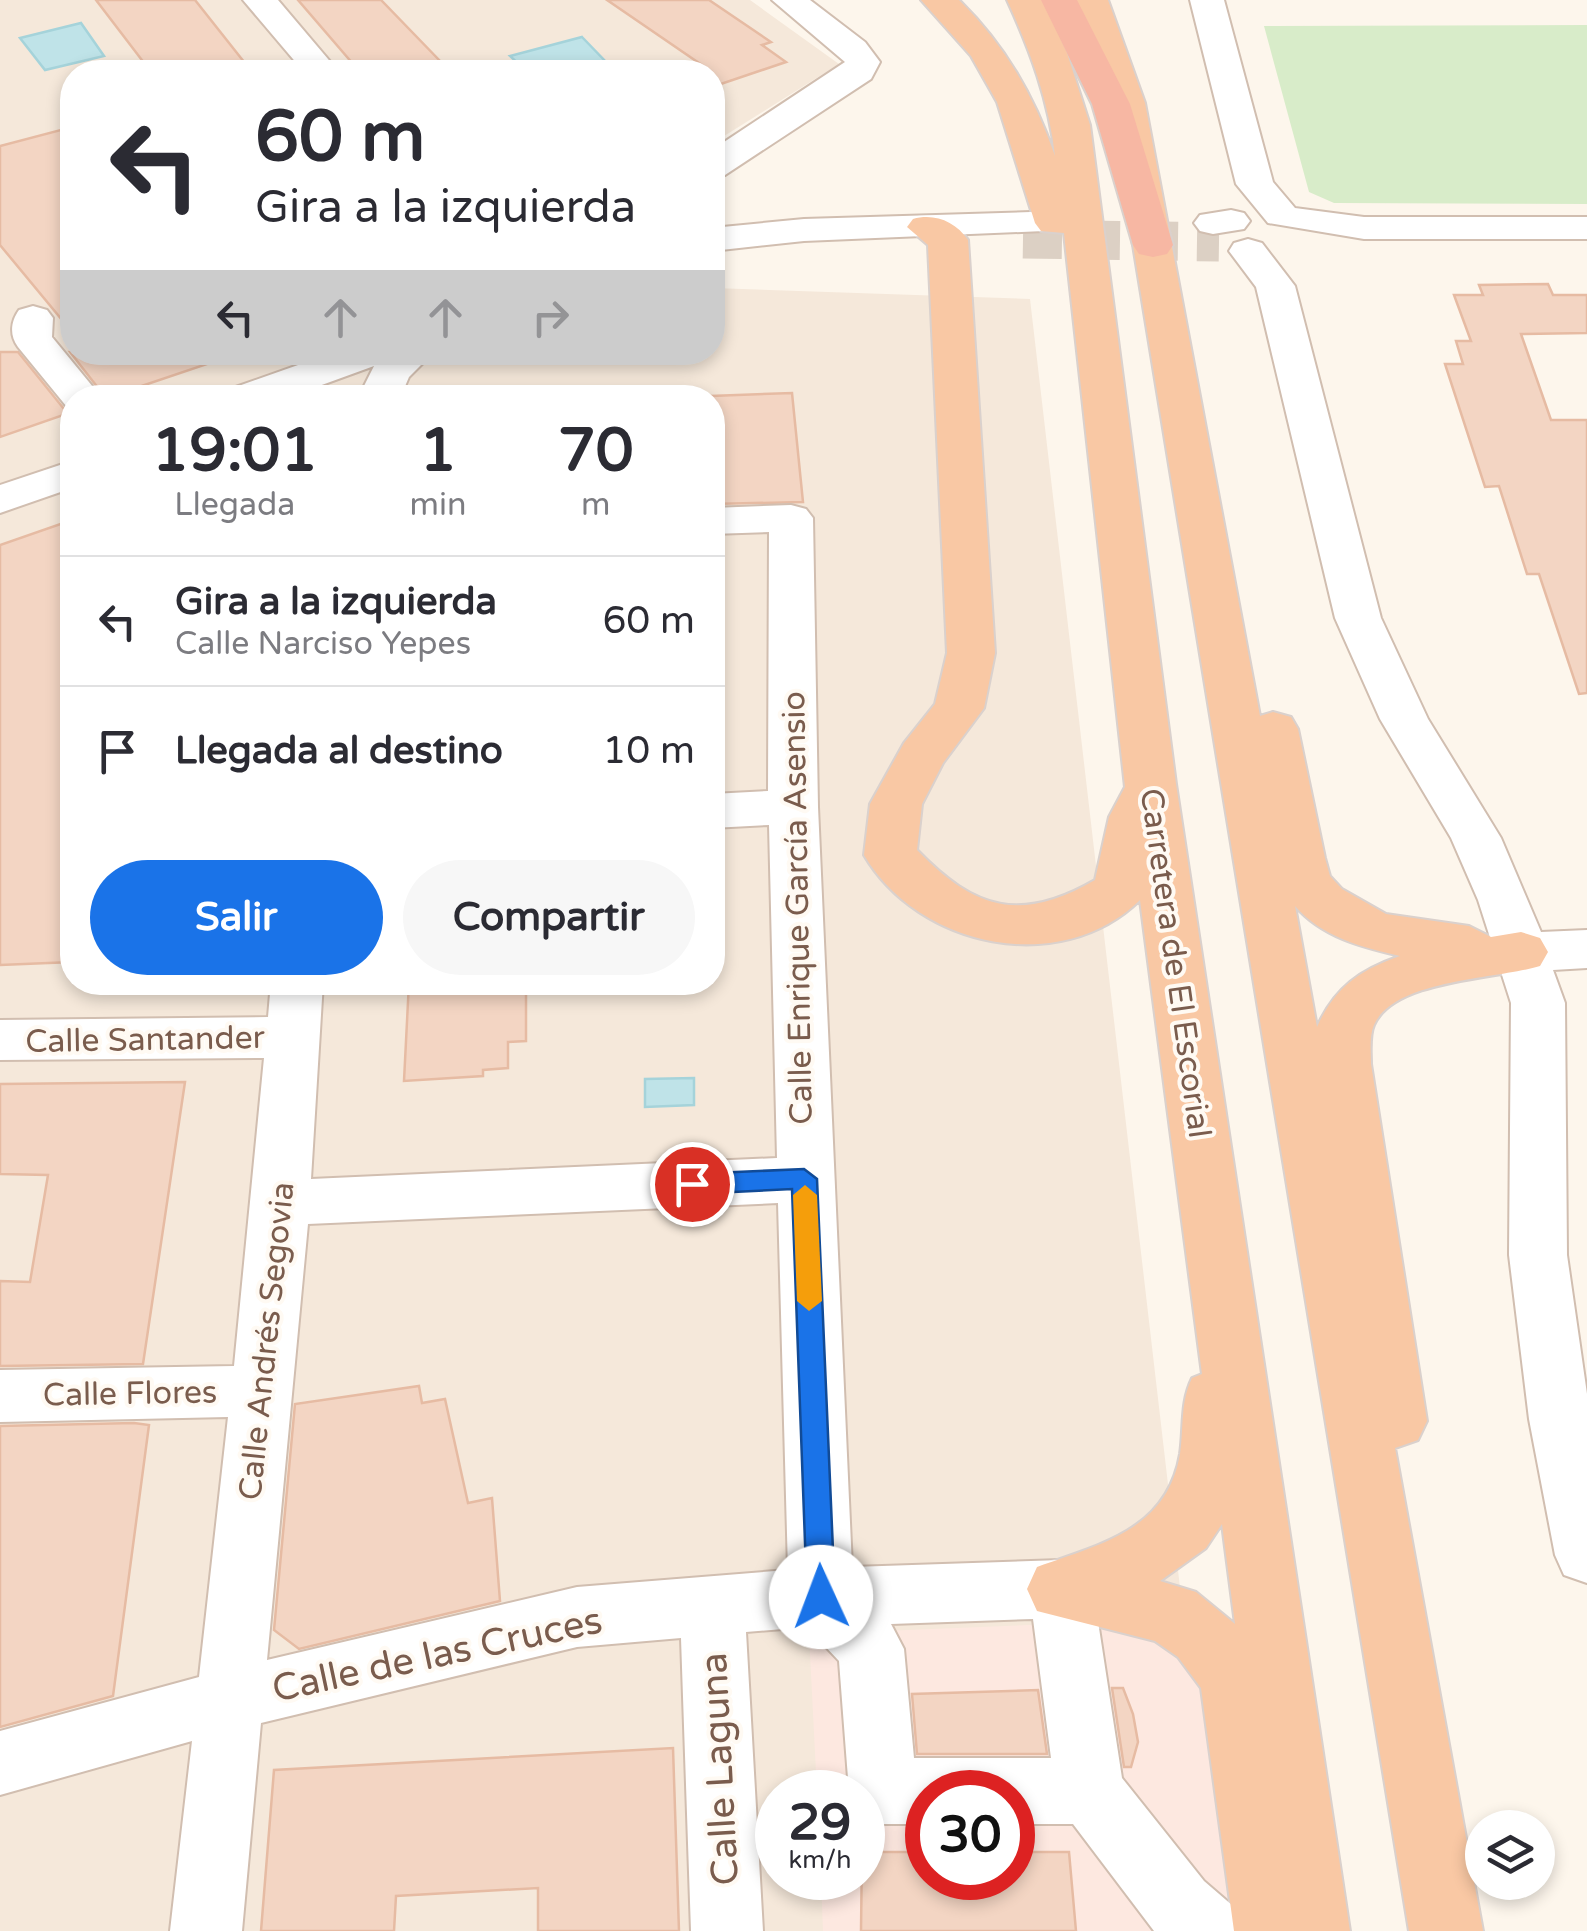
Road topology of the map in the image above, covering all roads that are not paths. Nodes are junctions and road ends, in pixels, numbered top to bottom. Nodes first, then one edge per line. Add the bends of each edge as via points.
1 (260, 0) edge
2 (789, 0) edge
3 (938, 0) edge
4 (1026, 0) edge
5 (1059, 0) edge
6 (1090, 0) edge
7 (1207, 0) edge
8 (312, 60) edge
9 (725, 158) edge
10 (1587, 228) edge
11 (1027, 231) tunnel mouth
12 (937, 233) junction
13 (1257, 233) junction
14 (725, 239) edge
15 (1152, 245) junction
16 (725, 250) edge
17 (33, 318) dead end
18 (391, 365) edge
19 (369, 379) edge
20 (71, 385) edge
21 (330, 385) edge
22 (343, 385) edge
23 (1104, 387) junction
24 (1178, 395) junction
25 (60, 462) edge
26 (60, 478) edge
27 (0, 483) edge
28 (0, 500) edge
29 (725, 520) edge
30 (1150, 784) junction
31 (793, 807) junction
32 (725, 810) edge
33 (1587, 949) edge
34 (1521, 952) junction
35 (296, 995) edge
36 (291, 1037) junction
37 (0, 1040) edge
38 (1208, 1178) junction
39 (804, 1179) junction
40 (281, 1203) junction
41 (261, 1390) junction
42 (0, 1396) edge
43 (1587, 1554) edge
44 (1062, 1589) junction
45 (821, 1597) junction
46 (712, 1606) junction
47 (231, 1700) junction
48 (0, 1763) edge
49 (1090, 1791) junction
50 (206, 1931) edge
51 (727, 1931) edge
52 (1208, 1931) edge
53 (1271, 1931) edge
54 (1312, 1931) edge
55 (1449, 1931) edge

1 - 8 street
2 - 9 street via 853,49 863,62 860,72
3 - 23 highway via 1007,81 1029,126
4 - 23 highway, Carretera de El Escorial via 1071,125
5 - 15 highway via 1111,104
6 - 15 highway via 1126,104
7 - 13 street
10 - 13 street
11 - 12 street
12 - 14 street via 804,230
12 - 16 street
12 - 30 highway via 971,653 959,708 922,755 896,804 890,855 932,899 996,924 1066,921 1119,890 1134,817
13 - 34 street via 1358,618 1404,718 1476,838
15 - 24 highway
17 - 20 street via 32,338
18 - 19 street
19 - 21 street
19 - 22 street
23 - 30 highway, Carretera de El Escorial
24 - 34 highway via 1229,528 1306,884 1334,913 1393,937
24 - 55 highway
25 - 27 street
26 - 28 street
29 - 31 street, Calle Enrique García Asensio via 790,518
30 - 38 highway, Carretera de El Escorial
31 - 32 street
31 - 39 street, Calle Enrique García Asensio
33 - 34 street
34 - 43 street via 1538,1004 1538,1255
34 - 55 highway via 1417,970 1374,990 1346,1023 1342,1064 1396,1427
35 - 36 street, Calle Andrés Segovia
36 - 37 street, Calle Santander
36 - 40 street, Calle Andrés Segovia
38 - 44 highway via 1216,1421 1208,1491 1176,1537 1124,1568
38 - 54 highway, Carretera de El Escorial
39 - 40 street
39 - 45 street, Calle Enrique García Asensio
40 - 41 street, Calle Andrés Segovia
41 - 42 street, Calle Flores
41 - 47 street, Calle Andrés Segovia
44 - 45 street, Calle de las Cruces
44 - 49 street
44 - 53 highway via 1172,1614 1202,1634 1234,1677
45 - 46 street, Calle de las Cruces
45 - 49 street via 871,1649 882,1790
46 - 47 street, Calle de las Cruces via 577,1618
46 - 51 street, Calle Laguna
47 - 48 street, Calle de las Cruces
47 - 50 street, Calle Andrés Segovia
49 - 52 street via 1179,1906

